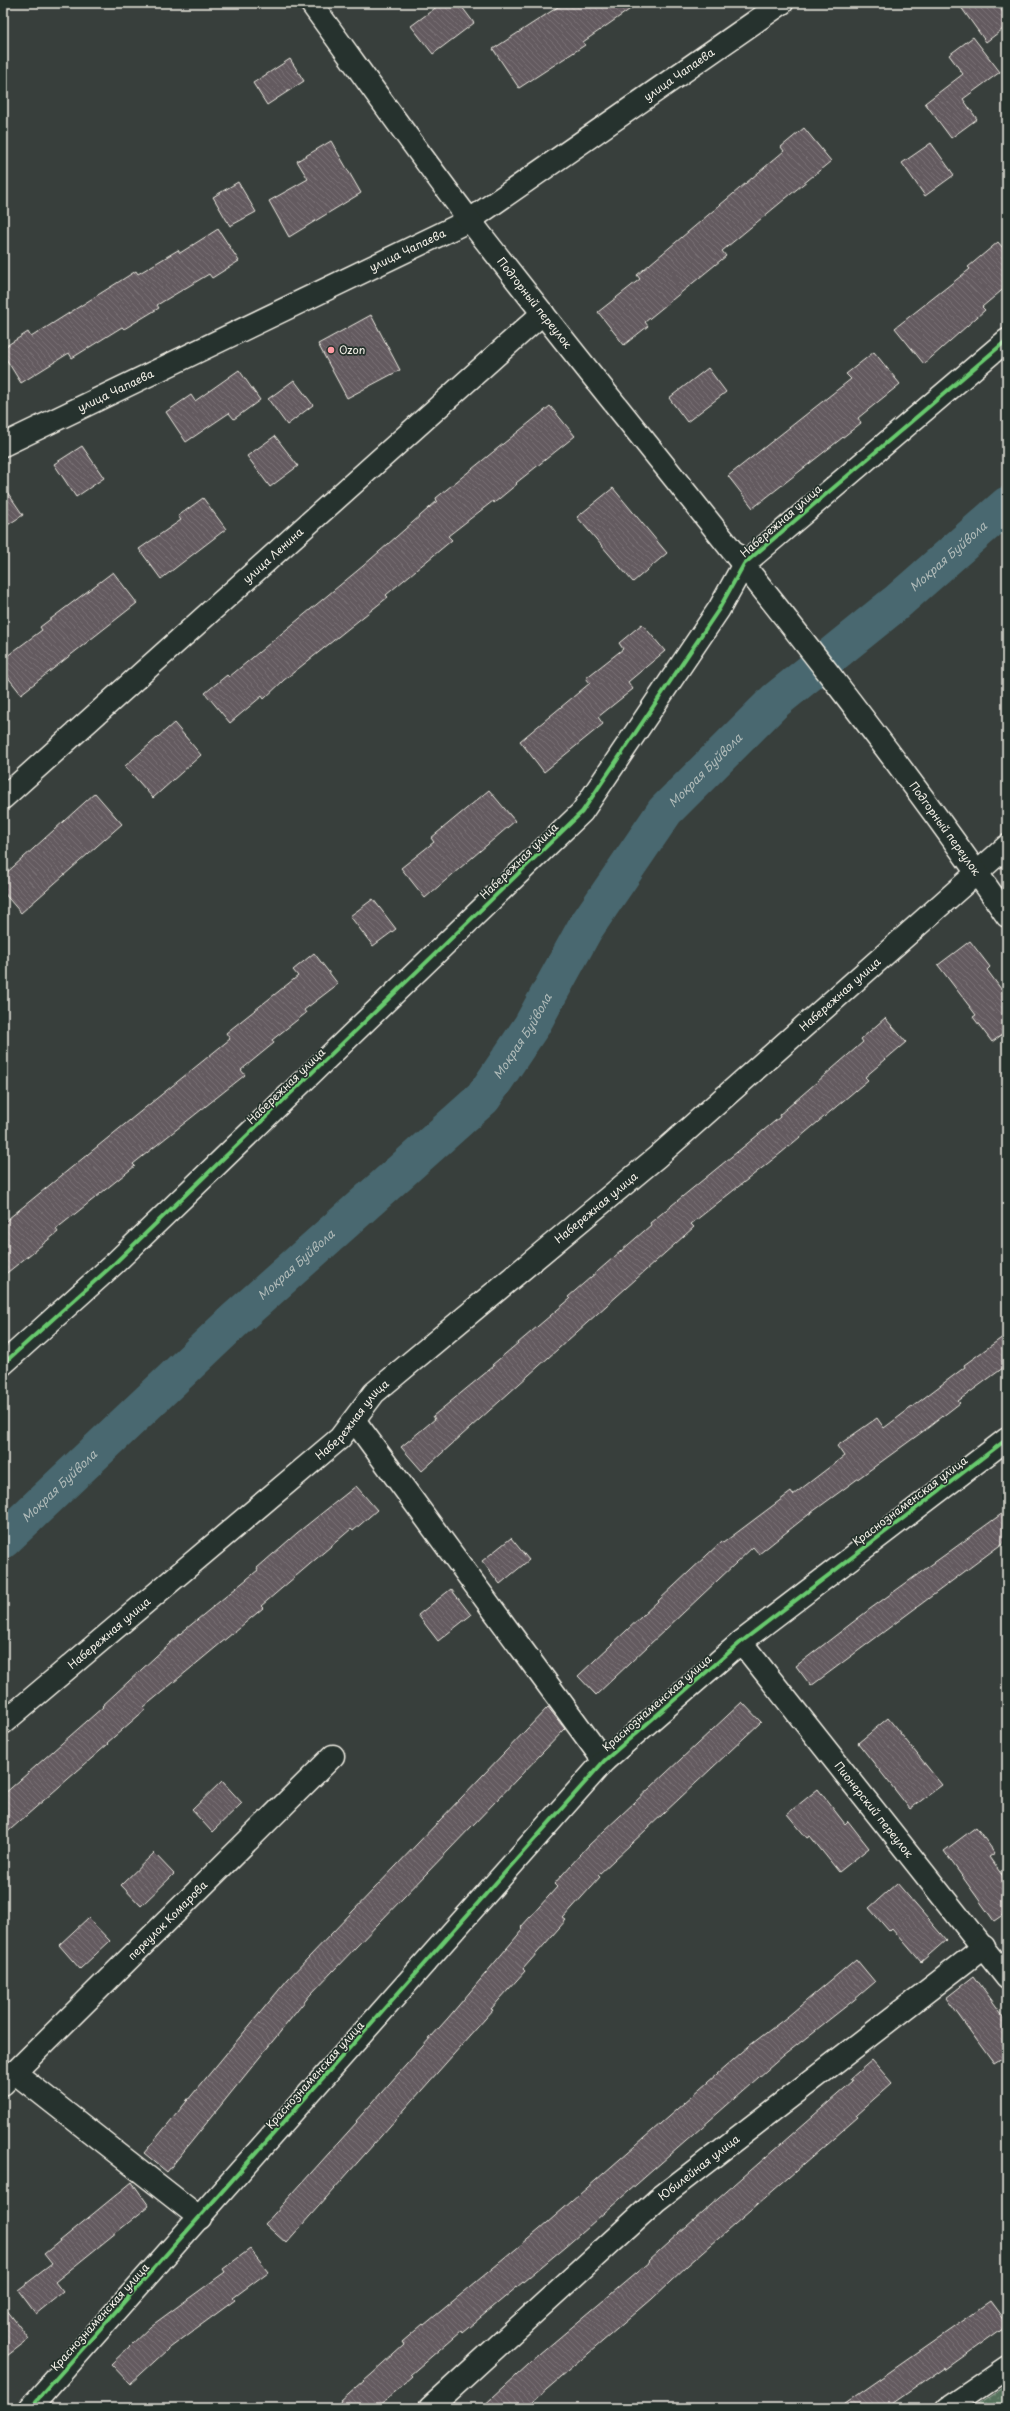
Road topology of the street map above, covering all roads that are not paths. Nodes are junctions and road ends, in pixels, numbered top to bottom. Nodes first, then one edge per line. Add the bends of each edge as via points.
1 (311, 3) edge
2 (782, 3) edge
3 (470, 220) junction
4 (543, 313) junction
5 (1007, 340) edge
6 (3, 444) edge
7 (744, 564) junction
8 (3, 798) edge
9 (1007, 846) edge
10 (977, 872) junction
11 (1007, 916) edge
12 (3, 1364) edge
13 (354, 1420) junction
14 (1007, 1439) edge
15 (741, 1642) junction
16 (3, 1723) edge
17 (333, 1756) dead end
18 (604, 1761) junction
19 (984, 1947) junction
20 (1007, 1978) edge
21 (8, 2078) edge
22 (200, 2218) junction
23 (1007, 2367) edge
24 (40, 2404) edge
25 (430, 2408) edge
26 (947, 2408) edge

1 - 3 street, Подгорный переулок
2 - 3 street, улица Чапаева
3 - 4 street, Подгорный переулок
3 - 6 street, улица Чапаева
4 - 7 street, Подгорный переулок
4 - 8 street, улица Ленина
5 - 7 street, Набережная улица
7 - 10 street, Подгорный переулок
7 - 12 street, Набережная улица via 719,609 582,812 115,1263
9 - 10 street, Набережная улица
10 - 11 street, Подгорный переулок
10 - 13 street, Набережная улица via 657,1157 374,1393
13 - 16 street, Набережная улица via 340,1438
13 - 18 street
14 - 15 street, Краснознаменская улица
15 - 18 street, Краснознаменская улица
15 - 19 street, Пионерский переулок
17 - 21 street, переулок Комарова
18 - 22 street, Краснознаменская улица
19 - 20 street, Пионерский переулок
19 - 25 street, Юбилейная улица via 657,2200
21 - 22 street
22 - 24 street, Краснознаменская улица
23 - 26 street

